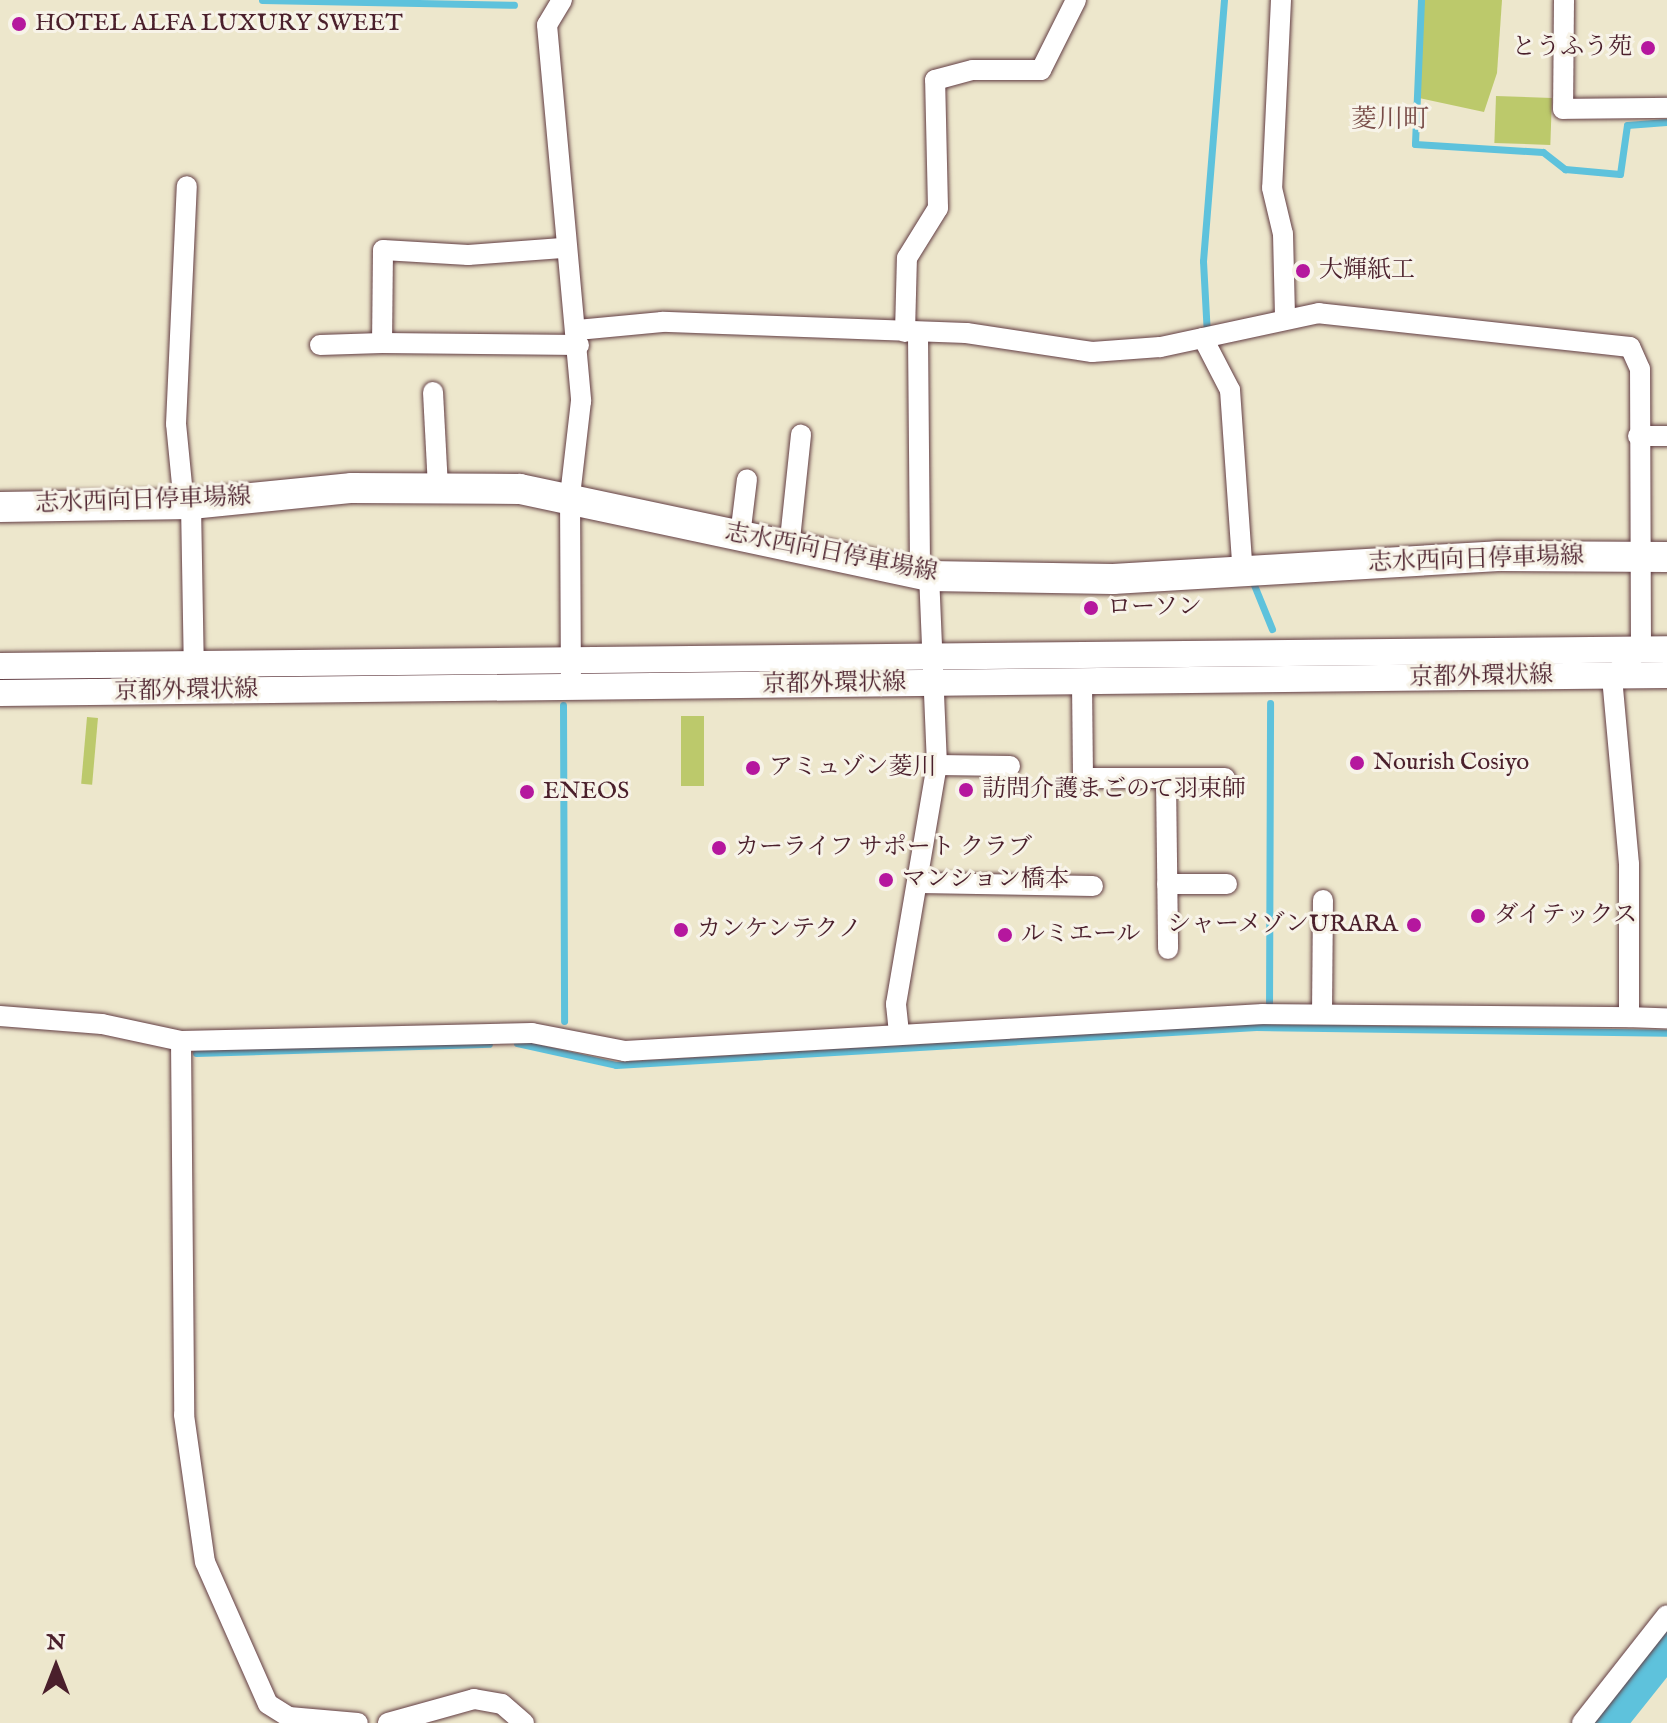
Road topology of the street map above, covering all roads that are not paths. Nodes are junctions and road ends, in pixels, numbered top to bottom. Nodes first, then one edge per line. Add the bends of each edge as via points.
1 (562, 0) edge
2 (1076, 0) edge
3 (1281, 0) edge
4 (1564, 0) edge
5 (1667, 108) edge
6 (187, 186) dead end
7 (562, 248) junction
8 (1285, 315) junction
9 (911, 332) junction
10 (1209, 336) junction
11 (578, 337) junction
12 (382, 343) junction
13 (320, 345) dead end
14 (433, 392) dead end
15 (801, 435) dead end
16 (1638, 436) junction
17 (1667, 436) edge
18 (747, 479) dead end
19 (438, 486) junction
20 (570, 496) junction
21 (188, 505) junction
22 (0, 507) edge
23 (740, 536) junction
24 (789, 549) junction
25 (1652, 557) edge
26 (1247, 574) junction
27 (929, 576) junction
28 (1654, 649) edge
29 (573, 661) junction
30 (0, 666) edge
31 (935, 670) junction
32 (1667, 675) edge
33 (1612, 676) junction
34 (194, 677) junction
35 (1082, 682) junction
36 (562, 687) junction
37 (0, 693) edge
38 (937, 765) junction
39 (1010, 766) dead end
40 (1166, 778) junction
41 (1225, 778) dead end
42 (920, 883) junction
43 (1167, 884) junction
44 (1227, 884) dead end
45 (1093, 886) dead end
46 (1323, 900) dead end
47 (1168, 949) dead end
48 (1322, 1014) junction
49 (0, 1016) edge
50 (1629, 1017) junction
51 (1667, 1018) edge
52 (899, 1033) junction
53 (181, 1041) junction
54 (1667, 1615) edge
55 (358, 1723) edge
56 (388, 1723) edge
57 (524, 1723) edge
58 (1582, 1723) edge

1 - 7 street via 547,25
2 - 9 street via 1041,70 973,70 935,80 938,208 907,258
3 - 8 street via 1272,188 1283,234
4 - 5 street via 1563,109
6 - 21 street via 176,424
7 - 11 street
7 - 12 street via 468,255 383,250
8 - 10 street
8 - 16 street via 1630,347 1640,369
9 - 10 street via 1024,338 1092,352
9 - 11 street via 662,322
9 - 27 street via 920,564
10 - 26 street via 1230,390
11 - 12 street
11 - 20 street
12 - 13 street
14 - 19 street
15 - 24 street
16 - 17 street
16 - 25 street
18 - 23 street
19 - 20 main road, 志水西向日停車場線
19 - 21 main road, 志水西向日停車場線
20 - 23 main road, 志水西向日停車場線
20 - 29 street
21 - 22 main road, 志水西向日停車場線
21 - 34 street
23 - 24 main road, 志水西向日停車場線
24 - 27 main road, 志水西向日停車場線
25 - 26 main road, 志水西向日停車場線 via 1498,556
25 - 28 street
26 - 27 main road, 志水西向日停車場線
27 - 31 street
28 - 31 street, 京都外環状線
28 - 33 street
29 - 31 street, 京都外環状線
29 - 34 street, 京都外環状線
29 - 36 street
30 - 34 street, 京都外環状線
31 - 35 street, 京都外環状線
31 - 36 street, 京都外環状線
31 - 38 street
32 - 33 street, 京都外環状線
33 - 35 street, 京都外環状線
33 - 50 street via 1629,864
34 - 36 street, 京都外環状線
34 - 37 street, 京都外環状線
35 - 40 street via 1083,778
38 - 39 street
38 - 42 street
40 - 41 street
40 - 43 street
42 - 45 street
42 - 52 street via 896,1004
43 - 44 street
43 - 47 street
46 - 48 street
48 - 50 street
48 - 52 street
49 - 53 street via 102,1024
50 - 51 street
52 - 53 street via 625,1051 532,1033
53 - 55 street via 184,1415 205,1562 268,1704 289,1717
54 - 58 street
56 - 57 street via 474,1699 502,1704

